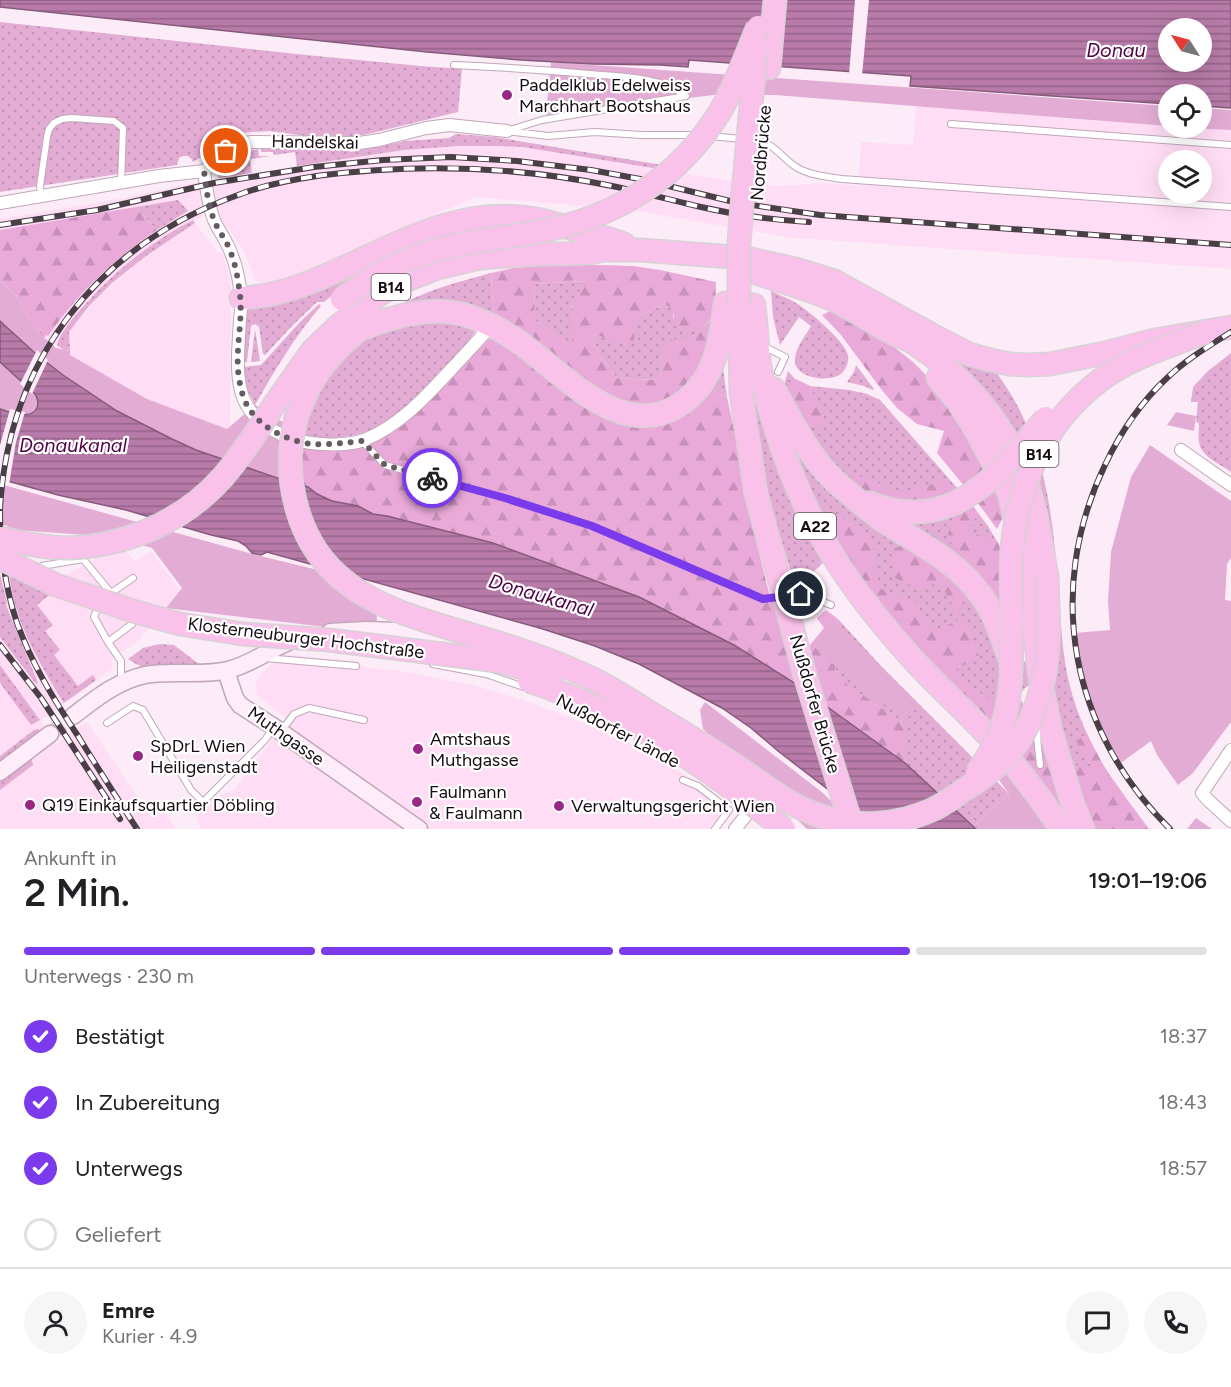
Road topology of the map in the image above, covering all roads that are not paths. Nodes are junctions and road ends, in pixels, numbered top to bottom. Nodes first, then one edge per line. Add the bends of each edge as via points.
1 (760, 0) edge
2 (775, 0) edge
3 (758, 27) junction
4 (454, 65) dead end
5 (951, 124) dead end
6 (507, 131) junction
7 (1231, 145) edge
8 (204, 171) junction
9 (121, 183) junction
10 (41, 196) junction
11 (0, 203) edge
12 (1231, 207) edge
13 (640, 250) junction
14 (588, 253) junction
15 (554, 254) junction
16 (241, 298) junction
17 (739, 304) junction
18 (491, 325) junction
19 (1231, 327) edge
20 (360, 329) junction
21 (890, 332) junction
22 (1206, 332) junction
23 (1135, 346) junction
24 (765, 359) junction
25 (274, 405) junction
26 (362, 441) junction
27 (1181, 450) dead end
28 (1231, 485) edge
29 (850, 494) junction
30 (0, 538) edge
31 (0, 558) edge
32 (42, 566) dead end
33 (133, 578) dead end
34 (111, 593) junction
35 (831, 605) dead end
36 (132, 624) dead end
37 (108, 642) junction
38 (284, 643) junction
39 (318, 646) dead end
40 (329, 648) dead end
41 (385, 655) dead end
42 (260, 658) junction
43 (437, 659) junction
44 (1011, 663) junction
45 (356, 666) dead end
46 (226, 671) junction
47 (121, 683) junction
48 (1035, 693) junction
49 (646, 710) junction
50 (591, 713) dead end
51 (73, 716) tunnel mouth
52 (364, 720) dead end
53 (107, 723) dead end
54 (277, 729) junction
55 (50, 734) tunnel mouth
56 (1231, 750) edge
57 (698, 751) junction
58 (1040, 765) dead end
59 (687, 768) dead end
60 (0, 772) edge
61 (683, 780) dead end
62 (966, 789) junction
63 (761, 797) junction
64 (1231, 821) edge
65 (419, 829) edge
66 (715, 829) edge
67 (735, 829) edge
68 (778, 829) edge
69 (784, 829) edge
70 (854, 829) edge
71 (1061, 829) edge
72 (1083, 829) edge

1 - 3 highway, Nordbrücke
2 - 17 highway, Nordbrücke / A22 via 753,275
3 - 17 highway, Nordbrücke, bridge via 739,243
3 - 25 highway, bridge via 714,121 692,150 657,183 612,209 582,220 456,245 382,272 342,299 307,339 290,366
4 - 6 lane via 647,80 676,88 686,96 542,120
5 - 7 lane
6 - 8 street, Handelskai via 449,125 359,143 252,142 226,151
6 - 12 lane via 548,136 595,132 756,140 771,145 809,173 854,181
8 - 9 street
8 - 16 street via 209,206 234,264
9 - 10 street
9 - 10 lane via 123,128 114,121 62,119 54,123 47,137
10 - 11 street
13 - 14 highway, B14
13 - 16 highway via 543,220 486,216 436,227 312,282 275,294
13 - 23 highway, B14 via 746,258 795,269 834,282 986,359 1028,365
14 - 15 highway, B14
14 - 21 highway via 751,272 814,292
15 - 20 highway via 539,261 478,272 423,288 402,298
15 - 25 highway, B14 via 479,258 399,283 365,304 312,351
16 - 26 street via 238,370 250,410 273,430 299,441
17 - 18 highway via 723,328 717,356 698,389 675,408 650,415 602,405
17 - 24 highway, A22
17 - 70 highway, Nußdorfer Brücke / A22, bridge via 742,403 756,494 804,672
18 - 20 highway via 463,315 431,311
18 - 26 street via 422,400 401,418
19 - 22 highway, B14
20 - 49 highway, bridge via 335,351 312,382 296,418 291,444 292,492 298,512 308,536 330,569 363,596 405,614 526,651 627,696
21 - 48 highway via 924,362 959,404 1009,492 1028,574 1040,678
21 - 62 highway, bridge via 912,342 948,369 1006,440 1033,502 1047,577 1046,666 1032,716 1004,759
22 - 23 highway, B14, bridge
22 - 44 highway, B14, bridge via 1108,375 1074,404 1049,434 1024,485 1015,526
23 - 29 highway, bridge via 1077,386 995,477 971,495 942,509 902,512
24 - 29 highway via 792,423 829,475
24 - 71 highway, A22 via 766,394 786,462 826,546 871,612 1005,755
25 - 30 highway, B14, bridge via 222,478 170,520 119,540 88,546 45,547
26 - 35 lane via 385,465 592,526 763,599 801,594
27 - 28 street
29 - 44 highway via 966,577 997,623
31 - 43 highway, Klosterneuburger Hochstraße / B14, bridge via 56,585 180,624 243,634 329,640
32 - 34 lane via 83,559
33 - 34 lane
34 - 37 lane via 102,600 94,617
36 - 37 lane
37 - 47 lane via 122,661
38 - 39 lane
38 - 42 street, Nußdorfer Lände
38 - 57 street, Nußdorfer Lände via 315,633 396,631 495,657 567,684 649,722
40 - 41 lane
42 - 45 lane
42 - 46 street, Nußdorfer Lände
43 - 49 highway, B14, bridge via 498,661 574,683
43 - 50 lane, Nußdorfer Lände
43 - 69 highway, bridge via 506,673 630,723 688,758
44 - 62 highway, B14, bridge via 1008,706 1001,730
46 - 47 street via 146,675
46 - 54 street, Muthgasse via 237,701
47 - 51 street
48 - 58 lane
48 - 72 highway
49 - 62 highway, B14, bridge via 787,801 829,819 861,824 894,822 935,808
52 - 54 lane via 309,708 294,714
53 - 54 lane via 133,706 143,710 191,790 203,802
54 - 65 street, Muthgasse
55 - 60 street
56 - 64 street via 1202,793
57 - 59 lane, Nußdorfer Lände
57 - 63 street, Nußdorfer Lände
61 - 66 lane via 699,786 729,810
63 - 67 street
63 - 68 street, Nußdorfer Lände

